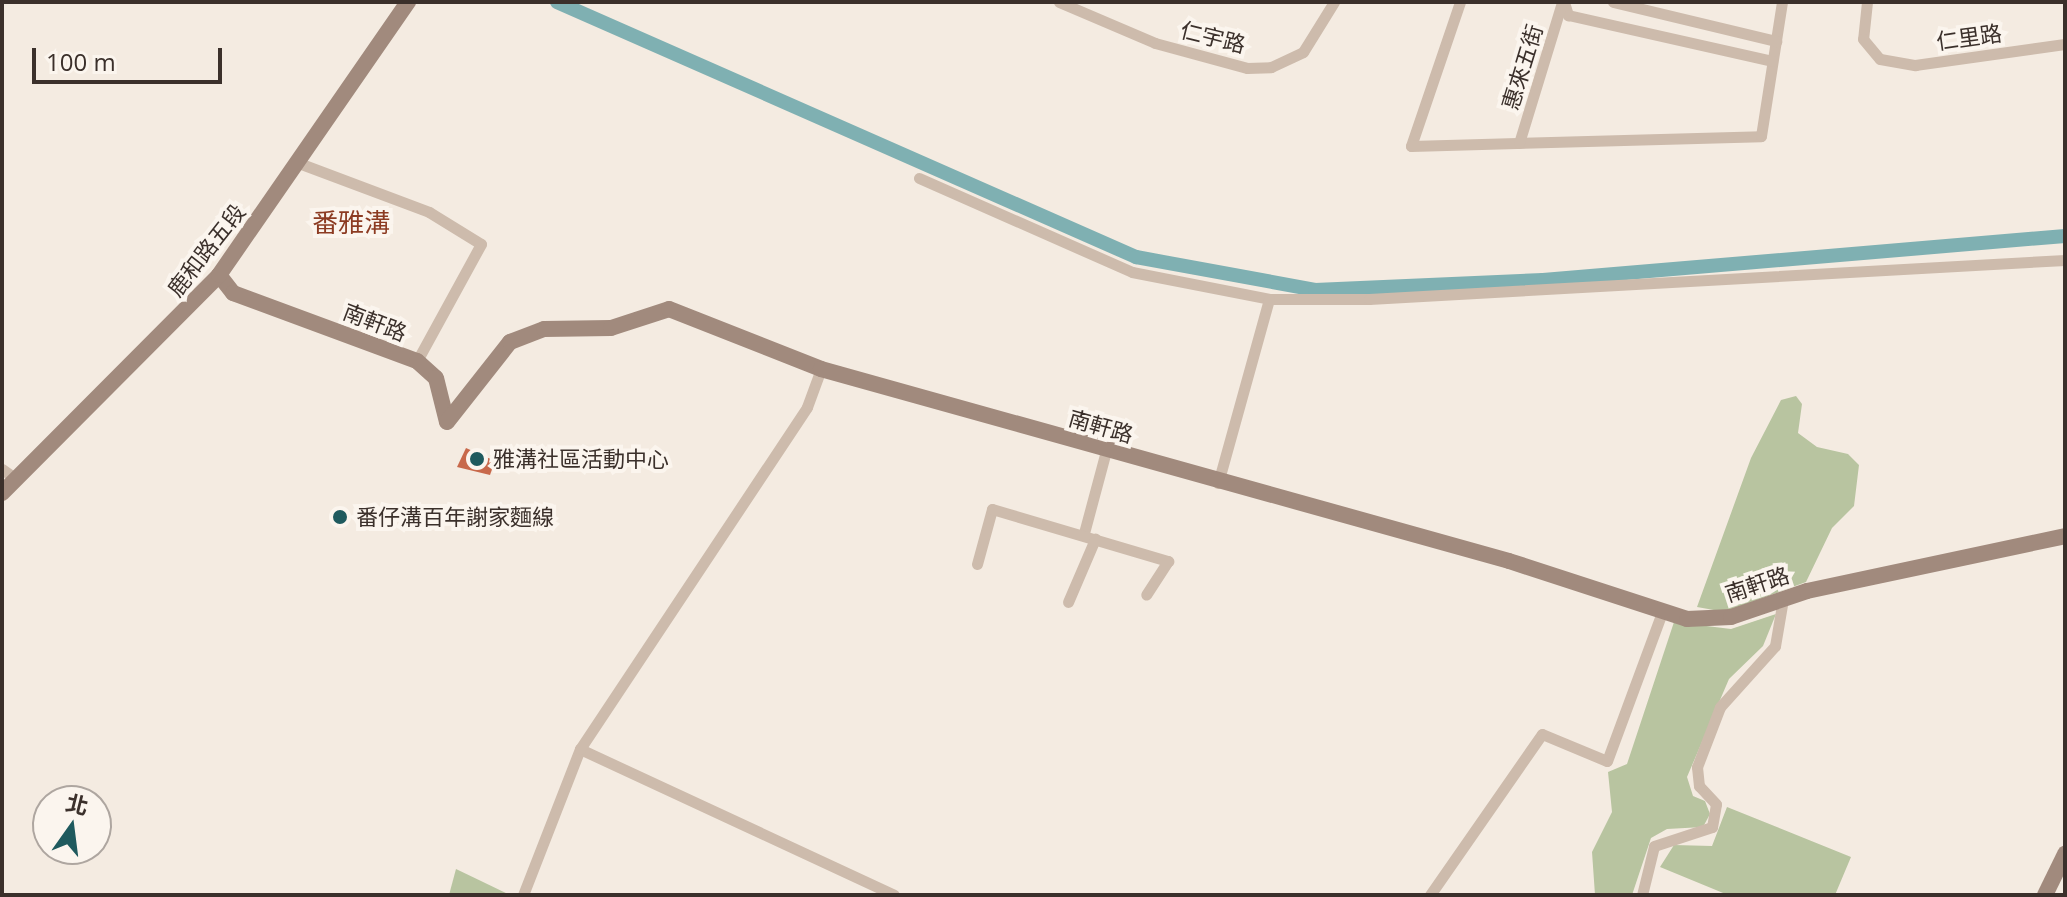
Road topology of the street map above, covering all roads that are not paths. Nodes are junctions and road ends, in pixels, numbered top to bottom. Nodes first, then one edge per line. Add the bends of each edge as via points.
1 (408, 2) edge
2 (1059, 2) edge
3 (1334, 2) edge
4 (1460, 2) edge
5 (1563, 2) edge
6 (1613, 2) edge
7 (1782, 2) edge
8 (1867, 2) edge
9 (1776, 41) junction
10 (2065, 44) edge
11 (1772, 61) junction
12 (1519, 143) junction
13 (296, 162) junction
14 (919, 178) dead end
15 (2065, 260) edge
16 (219, 275) junction
17 (1269, 299) junction
18 (417, 361) junction
19 (821, 369) junction
20 (1106, 451) junction
21 (8, 473) edge
22 (1218, 483) junction
23 (2, 493) edge
24 (1089, 536) junction
25 (2065, 536) edge
26 (977, 564) dead end
27 (1146, 595) dead end
28 (1783, 599) junction
29 (1068, 602) dead end
30 (1663, 610) junction
31 (580, 749) junction
32 (2065, 854) edge
33 (523, 895) edge
34 (894, 895) edge
35 (1430, 895) edge
36 (1642, 895) edge
37 (2045, 895) edge

1 - 13 street, 鹿和路五段
2 - 3 street, 仁宇路 via 1169,47 1259,68 1303,52
4 - 12 street via 1411,146
5 - 11 street via 1568,15
5 - 12 street, 惠來五街
6 - 9 street
7 - 9 street
8 - 10 street, 仁里路 via 1863,39 1880,59 1915,65
9 - 11 street
11 - 12 street via 1761,136
13 - 16 street, 鹿和路五段
13 - 18 street via 429,212 481,244
14 - 17 street via 1132,272
15 - 17 street via 1369,299
16 - 18 street, 南軒路 via 233,293
16 - 21 street, 鹿和路五段
17 - 22 street
18 - 19 street, 南軒路 via 436,378 447,422 510,342 544,329 611,328 669,309
19 - 20 street, 南軒路
19 - 31 street via 807,407
20 - 22 street, 南軒路
20 - 24 street
21 - 23 street, 鹿和路五段
22 - 30 street, 南軒路
24 - 26 street via 992,509
24 - 27 street via 1168,561
24 - 29 street
25 - 28 street, 南軒路
28 - 30 street, 南軒路 via 1717,620
28 - 36 street via 1775,646 1720,707 1697,767 1699,786 1716,804 1712,827 1654,846
30 - 35 street via 1607,761 1542,734
31 - 33 street
31 - 34 street
32 - 37 street

